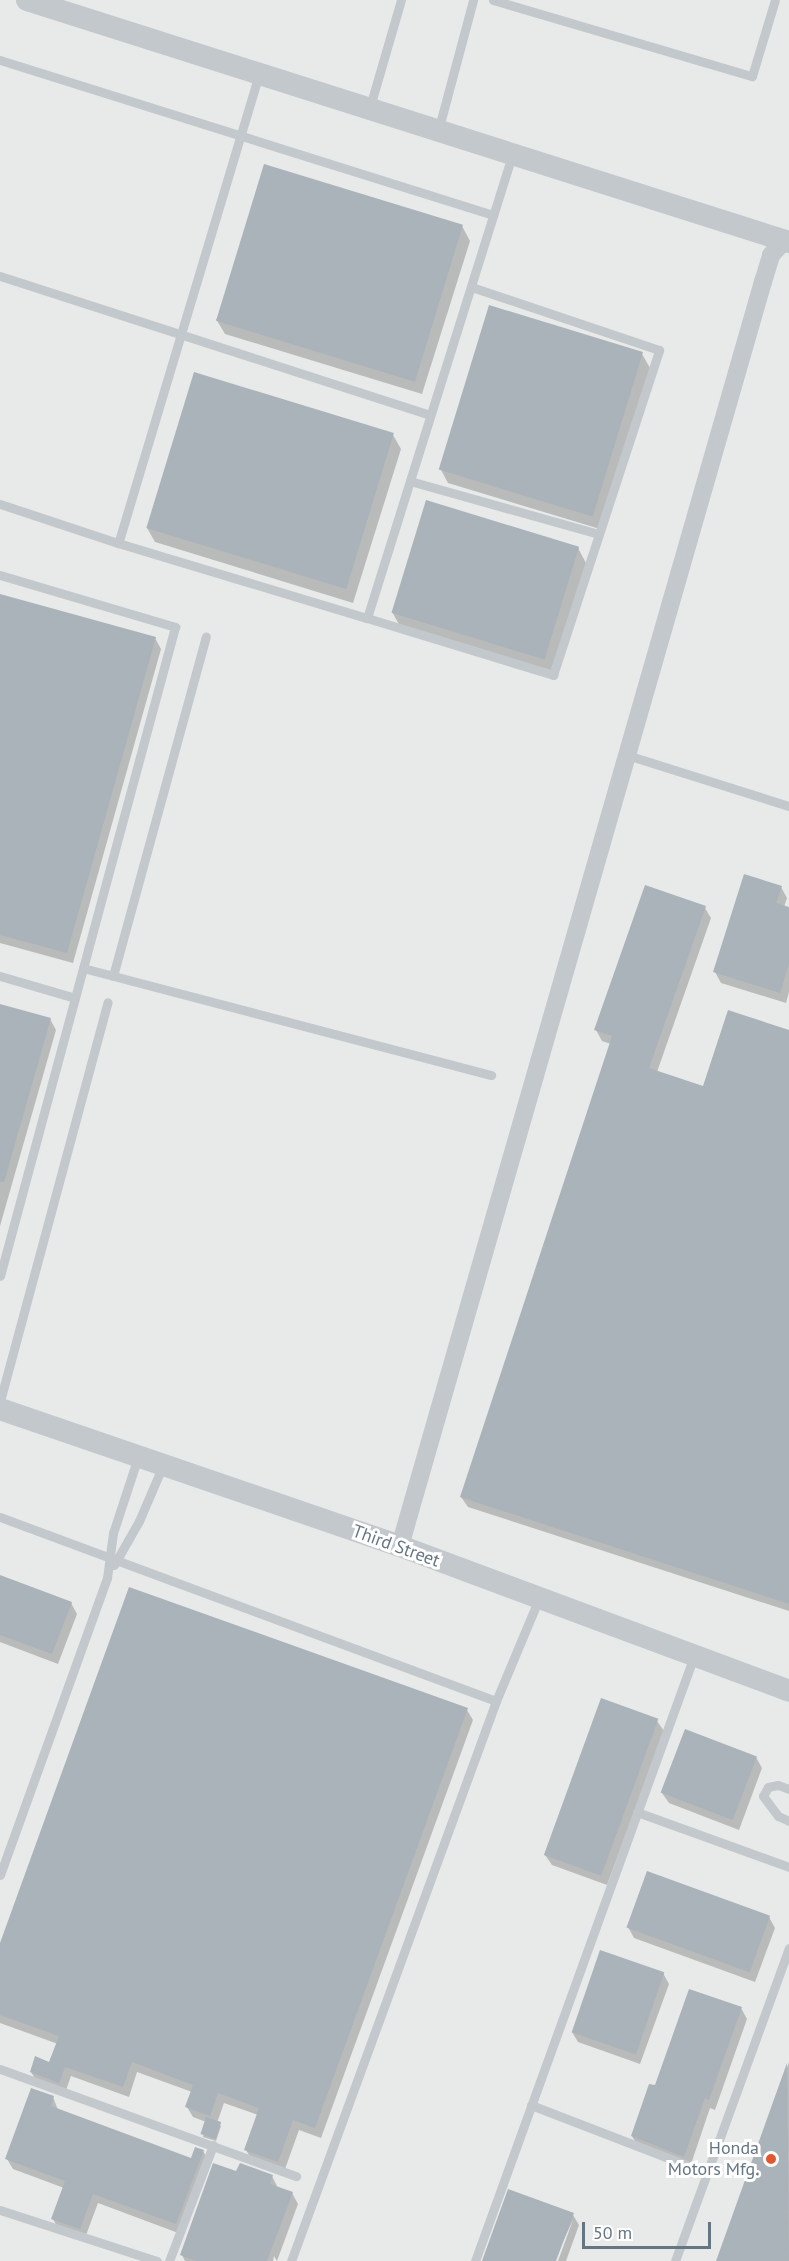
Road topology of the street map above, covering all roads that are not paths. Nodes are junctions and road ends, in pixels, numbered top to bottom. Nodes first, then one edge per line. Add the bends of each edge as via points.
1 (27, 0) edge
2 (401, 0) edge
3 (473, 0) edge
4 (493, 0) edge
5 (775, 0) edge
6 (0, 60) edge
7 (259, 74) junction
8 (369, 110) junction
9 (438, 130) junction
10 (240, 138) junction
11 (512, 154) junction
12 (493, 215) junction
13 (788, 237) edge
14 (0, 276) edge
15 (472, 288) junction
16 (180, 336) junction
17 (430, 415) junction
18 (410, 481) junction
19 (0, 504) edge
20 (598, 534) junction
21 (118, 543) junction
22 (0, 575) edge
23 (366, 618) junction
24 (206, 636) dead end
25 (627, 755) junction
26 (789, 806) edge
27 (83, 968) junction
28 (0, 976) edge
29 (113, 976) junction
30 (75, 998) junction
31 (108, 1002) dead end
32 (491, 1075) dead end
33 (0, 1276) edge
34 (0, 1401) edge
35 (0, 1409) edge
36 (138, 1457) junction
37 (163, 1465) junction
38 (0, 1518) edge
39 (400, 1546) junction
40 (113, 1559) junction
41 (539, 1598) junction
42 (694, 1656) junction
43 (789, 1691) edge
44 (496, 1701) junction
45 (789, 1789) edge
46 (637, 1812) junction
47 (789, 1821) edge
48 (789, 1868) edge
49 (0, 1875) edge
50 (789, 1948) edge
51 (0, 2069) edge
52 (531, 2105) junction
53 (213, 2145) junction
54 (707, 2173) junction
55 (296, 2176) dead end
56 (0, 2210) edge
57 (157, 2261) edge
58 (170, 2261) edge
59 (291, 2261) edge
60 (475, 2261) edge
61 (675, 2261) edge

1 - 7 street
2 - 8 lane
3 - 9 lane
4 - 5 lane via 752,76
6 - 10 lane
7 - 8 street
7 - 10 lane
8 - 9 street
9 - 11 street
10 - 12 lane
10 - 16 lane
11 - 12 lane
11 - 13 street
12 - 15 lane
13 - 25 street via 771,255
14 - 16 lane
15 - 17 lane
15 - 20 lane via 659,350
16 - 17 lane
16 - 21 lane
17 - 18 lane
18 - 20 lane
18 - 23 lane
19 - 21 lane
20 - 23 lane via 553,675
21 - 23 lane
22 - 27 lane via 175,627
24 - 29 lane
25 - 26 lane
25 - 39 street
27 - 29 lane
27 - 30 lane
28 - 30 lane
29 - 32 lane
30 - 33 lane
31 - 34 lane
35 - 36 street, Third Street
36 - 37 street, Third Street
36 - 40 lane via 113,1533
37 - 39 street, Third Street
37 - 40 lane
38 - 40 lane
39 - 41 street, Third Street
40 - 44 lane
40 - 49 lane
41 - 42 street, Third Street
41 - 44 lane
42 - 43 street, Third Street
42 - 46 lane
44 - 59 lane
45 - 47 lane via 768,1787 763,1796 778,1816
46 - 48 lane
46 - 52 lane
50 - 54 lane
51 - 53 lane
52 - 54 lane
52 - 60 lane
53 - 55 lane
53 - 58 lane
54 - 61 lane
56 - 57 lane

